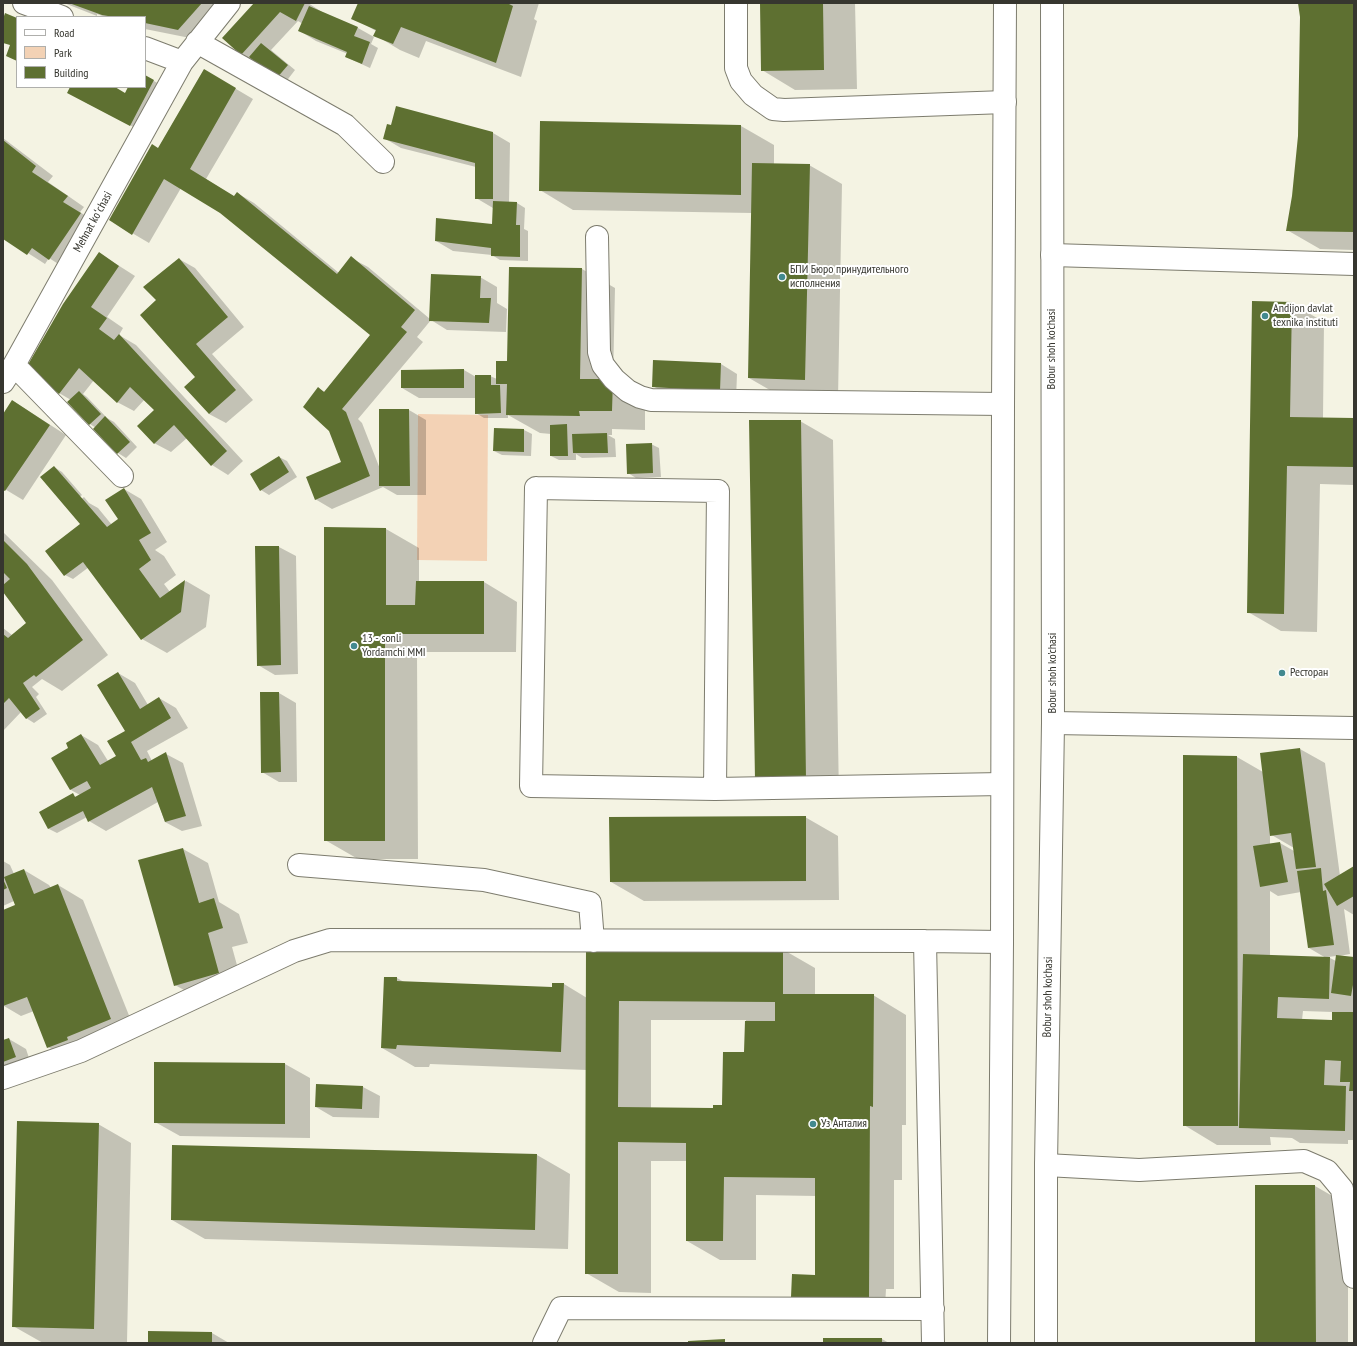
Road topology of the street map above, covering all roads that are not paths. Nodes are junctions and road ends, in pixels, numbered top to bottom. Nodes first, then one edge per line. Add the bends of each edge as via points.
1 (24, 3) edge
2 (229, 3) edge
3 (736, 3) edge
4 (1006, 3) edge
5 (1052, 3) edge
6 (59, 16) edge
7 (198, 42) junction
8 (146, 48) edge
9 (182, 62) junction
10 (1005, 102) junction
11 (383, 162) dead end
12 (597, 237) dead end
13 (1052, 255) junction
14 (1354, 264) edge
15 (8, 373) edge
16 (1003, 404) junction
17 (122, 476) dead end
18 (1053, 723) junction
19 (1354, 728) edge
20 (1002, 784) junction
21 (715, 789) junction
22 (299, 865) dead end
23 (593, 941) junction
24 (925, 941) junction
25 (1002, 942) junction
26 (3, 1078) edge
27 (1046, 1165) junction
28 (1354, 1277) edge
29 (933, 1309) junction
30 (544, 1343) edge
31 (933, 1343) edge
32 (999, 1343) edge
33 (1046, 1343) edge

1 - 6 main road
2 - 7 main road, Mehnat koʻchasi
3 - 10 main road via 736,68 741,81 753,95 773,109
4 - 10 main road
5 - 13 main road, Bobur shoh ko'chasi
7 - 9 main road, Mehnat koʻchasi
7 - 11 main road via 345,125
8 - 9 main road
9 - 15 main road, Mehnat koʻchasi
10 - 16 main road
12 - 16 main road via 599,352 603,365 614,379 640,397 651,400
13 - 14 main road
13 - 18 main road, Bobur shoh ko'chasi
15 - 17 main road
16 - 20 main road
18 - 19 main road
18 - 27 main road, Bobur shoh ko'chasi
20 - 21 main road
20 - 25 main road
21 - 21 main road via 531,786 536,488 718,491
22 - 23 main road via 484,880 590,902
23 - 24 main road
23 - 26 main road via 330,940 294,951 81,1051
24 - 25 main road
24 - 29 main road
25 - 32 main road
27 - 28 main road via 1139,1170 1304,1161 1327,1171 1342,1189
27 - 33 main road, Bobur shoh ko'chasi
29 - 30 main road via 561,1308
29 - 31 main road

